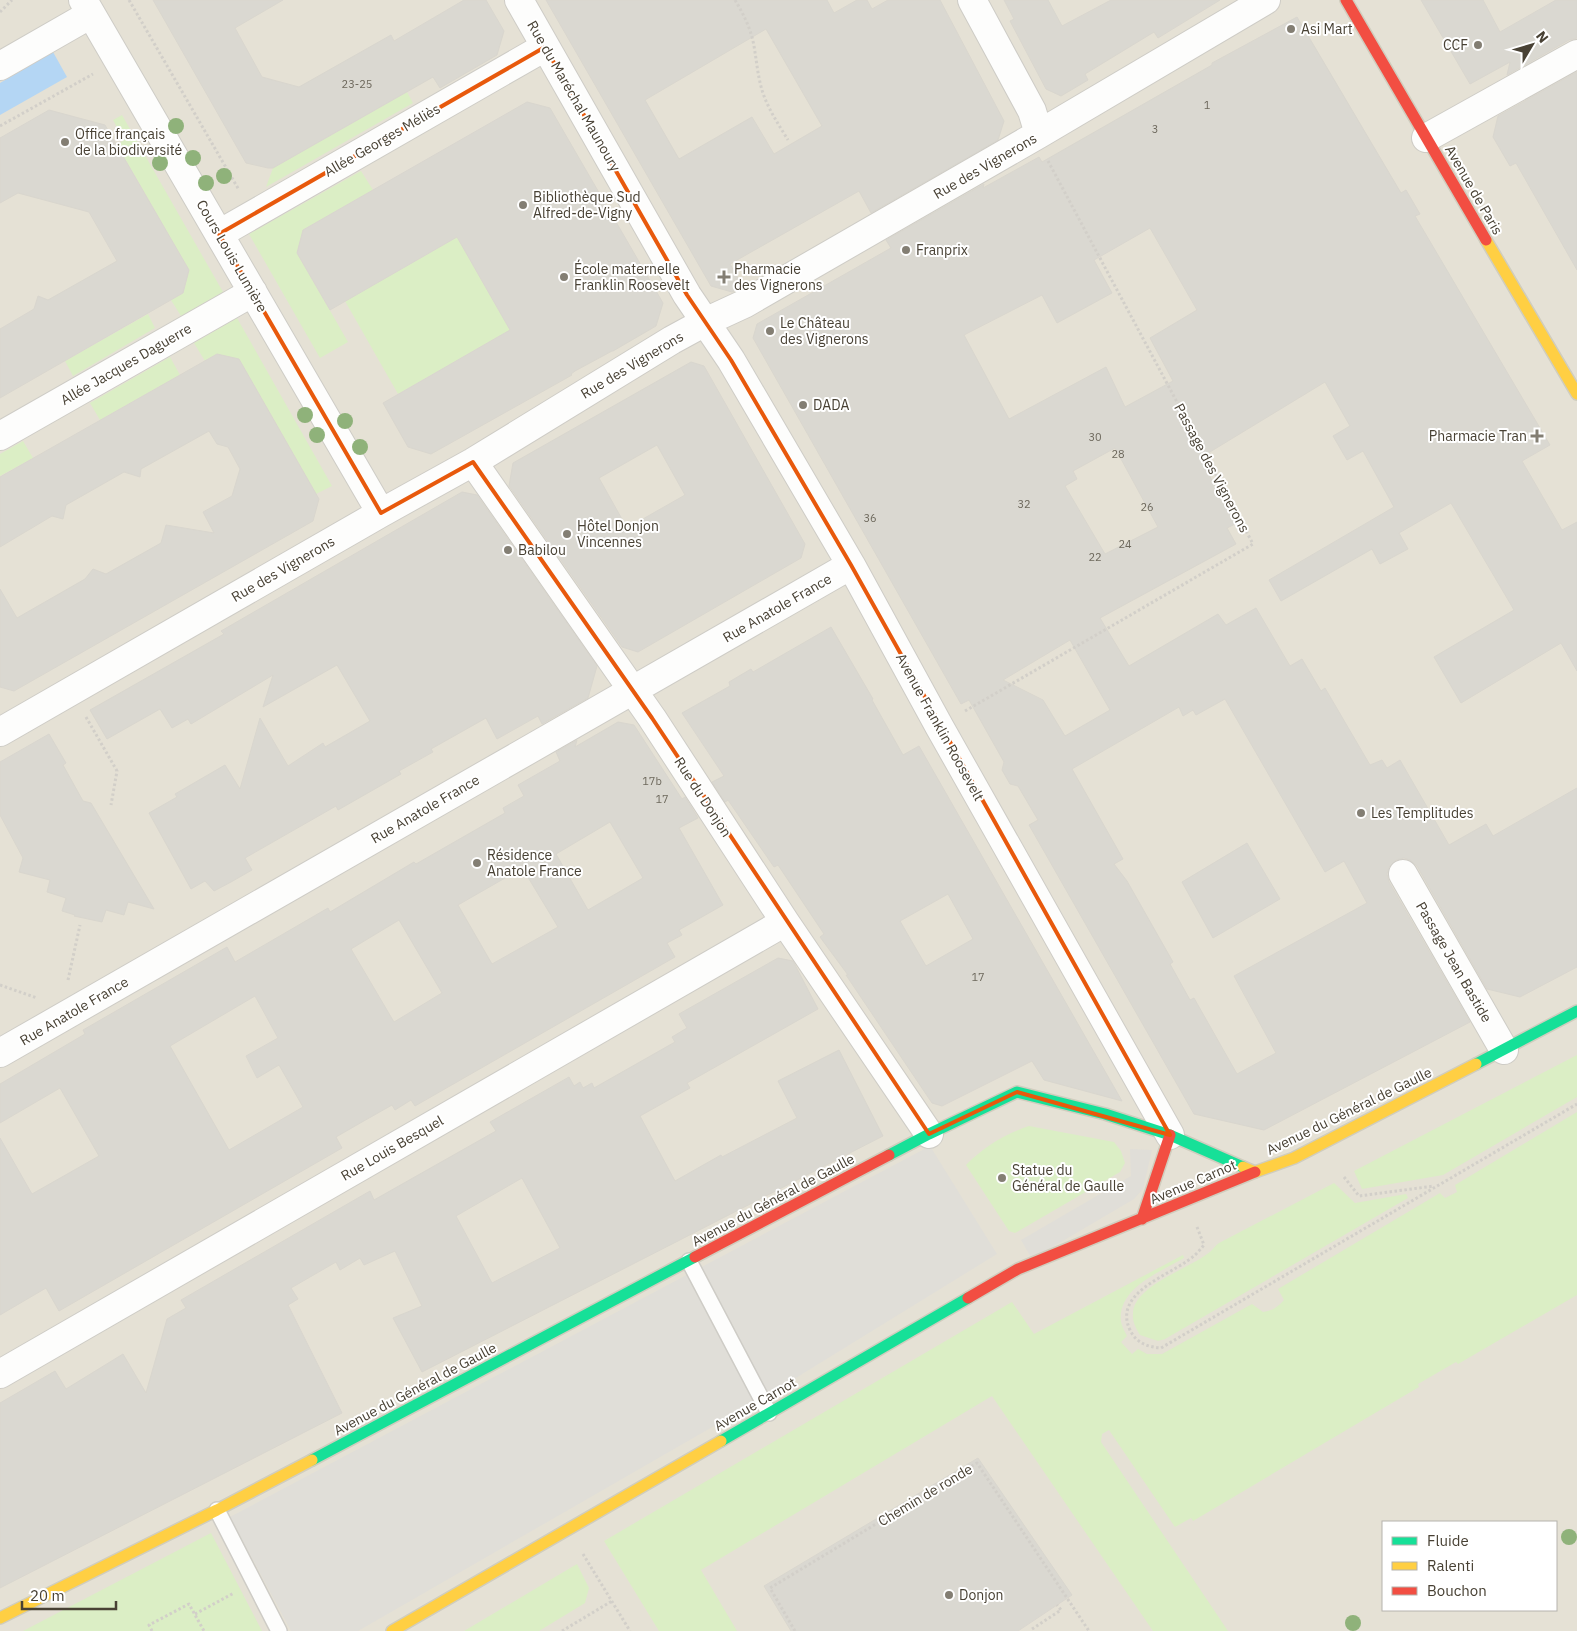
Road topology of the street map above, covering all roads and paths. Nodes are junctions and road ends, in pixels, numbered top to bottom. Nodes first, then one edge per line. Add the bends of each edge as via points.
1 (12, 0) edge
2 (129, 0) edge
3 (519, 0) edge
4 (735, 0) edge
5 (972, 0) edge
6 (1266, 0) edge
7 (1346, 0) edge
8 (87, 7) edge
9 (0, 12) edge
10 (546, 47) junction
11 (1577, 54) edge
12 (0, 66) edge
13 (98, 71) dead end
14 (0, 126) edge
15 (1426, 138) junction
16 (788, 140) dead end
17 (1041, 144) junction
18 (228, 169) dead end
19 (219, 234) junction
20 (253, 292) junction
21 (704, 322) junction
22 (1577, 394) edge
23 (0, 436) edge
24 (473, 462) junction
25 (381, 513) junction
26 (851, 565) junction
27 (633, 690) junction
28 (966, 710) dead end
29 (84, 714) dead end
30 (0, 732) edge
31 (111, 805) dead end
32 (1403, 874) dead end
33 (785, 922) junction
34 (80, 924) dead end
35 (0, 986) edge
36 (66, 986) dead end
37 (43, 1000) dead end
38 (1577, 1011) edge
39 (1504, 1050) junction
40 (0, 1054) edge
41 (1577, 1104) edge
42 (929, 1134) junction
43 (1170, 1135) junction
44 (1255, 1172) junction
45 (1344, 1177) dead end
46 (1437, 1186) junction
47 (1142, 1219) junction
48 (1203, 1242) dead end
49 (689, 1261) junction
50 (0, 1374) edge
51 (769, 1413) junction
52 (217, 1510) junction
53 (582, 1551) dead end
54 (254, 1582) junction
55 (612, 1601) junction
56 (1057, 1605) dead end
57 (195, 1614) junction
58 (0, 1618) edge
59 (1032, 1629) dead end
60 (152, 1631) edge
61 (204, 1631) edge
62 (279, 1631) edge
63 (392, 1631) edge
64 (562, 1631) edge
65 (630, 1631) edge
66 (795, 1631) edge
67 (1088, 1631) edge

1 - 9 path
2 - 18 path
3 - 10 street, Rue du Maréchal Maunoury
4 - 16 path via 748,22 764,95
5 - 17 street via 1032,111
6 - 17 street, Rue des Vignerons
7 - 15 street, Avenue de Paris
8 - 12 street
8 - 19 street, Cours Louis Lumière
10 - 19 street, Allée Georges Méliès
10 - 21 street, Rue du Maréchal Maunoury
11 - 15 street
13 - 14 path
15 - 22 street, Avenue de Paris
17 - 21 street, Rue des Vignerons via 744,304
17 - 28 path, Passage des Vignerons via 1253,544
19 - 20 street, Cours Louis Lumière
20 - 23 street, Allée Jacques Daguerre
20 - 25 street, Cours Louis Lumière
21 - 24 street, Rue des Vignerons
21 - 26 street, Avenue Franklin Roosevelt via 732,360
24 - 25 street, Rue des Vignerons
24 - 27 street, Rue du Donjon
25 - 30 street, Rue des Vignerons
26 - 27 street, Rue Anatole France
26 - 43 street, Avenue Franklin Roosevelt
27 - 33 street, Rue du Donjon
27 - 40 street, Rue Anatole France
29 - 31 path via 117,770
32 - 39 street, Passage Jean Bastide
33 - 42 street, Rue du Donjon
33 - 50 street, Rue Louis Besquel
34 - 36 path
35 - 37 path
38 - 39 street, Avenue du Général de Gaulle
39 - 44 street, Avenue du Général de Gaulle via 1294,1158
41 - 46 path
42 - 43 street, Avenue du Général de Gaulle via 1017,1092
42 - 49 street, Avenue du Général de Gaulle
43 - 44 street, Avenue du Général de Gaulle
43 - 47 street, Avenue Carnot
44 - 47 street, Avenue Carnot
45 - 46 path via 1359,1196
46 - 48 path via 1161,1348 1148,1347 1133,1336 1126,1321 1129,1305 1140,1290 1189,1260 1204,1246
47 - 51 street, Avenue Carnot via 1018,1269
49 - 51 lane
49 - 52 street, Avenue du Général de Gaulle
51 - 63 street, Avenue Carnot
52 - 54 lane
52 - 58 street, Avenue du Général de Gaulle
53 - 55 path
54 - 57 path
54 - 62 lane
55 - 64 path
55 - 65 path
56 - 59 path via 1061,1610
57 - 60 path via 189,1604 149,1625
57 - 61 path
66 - 67 path, Chemin de ronde via 770,1588 977,1464

